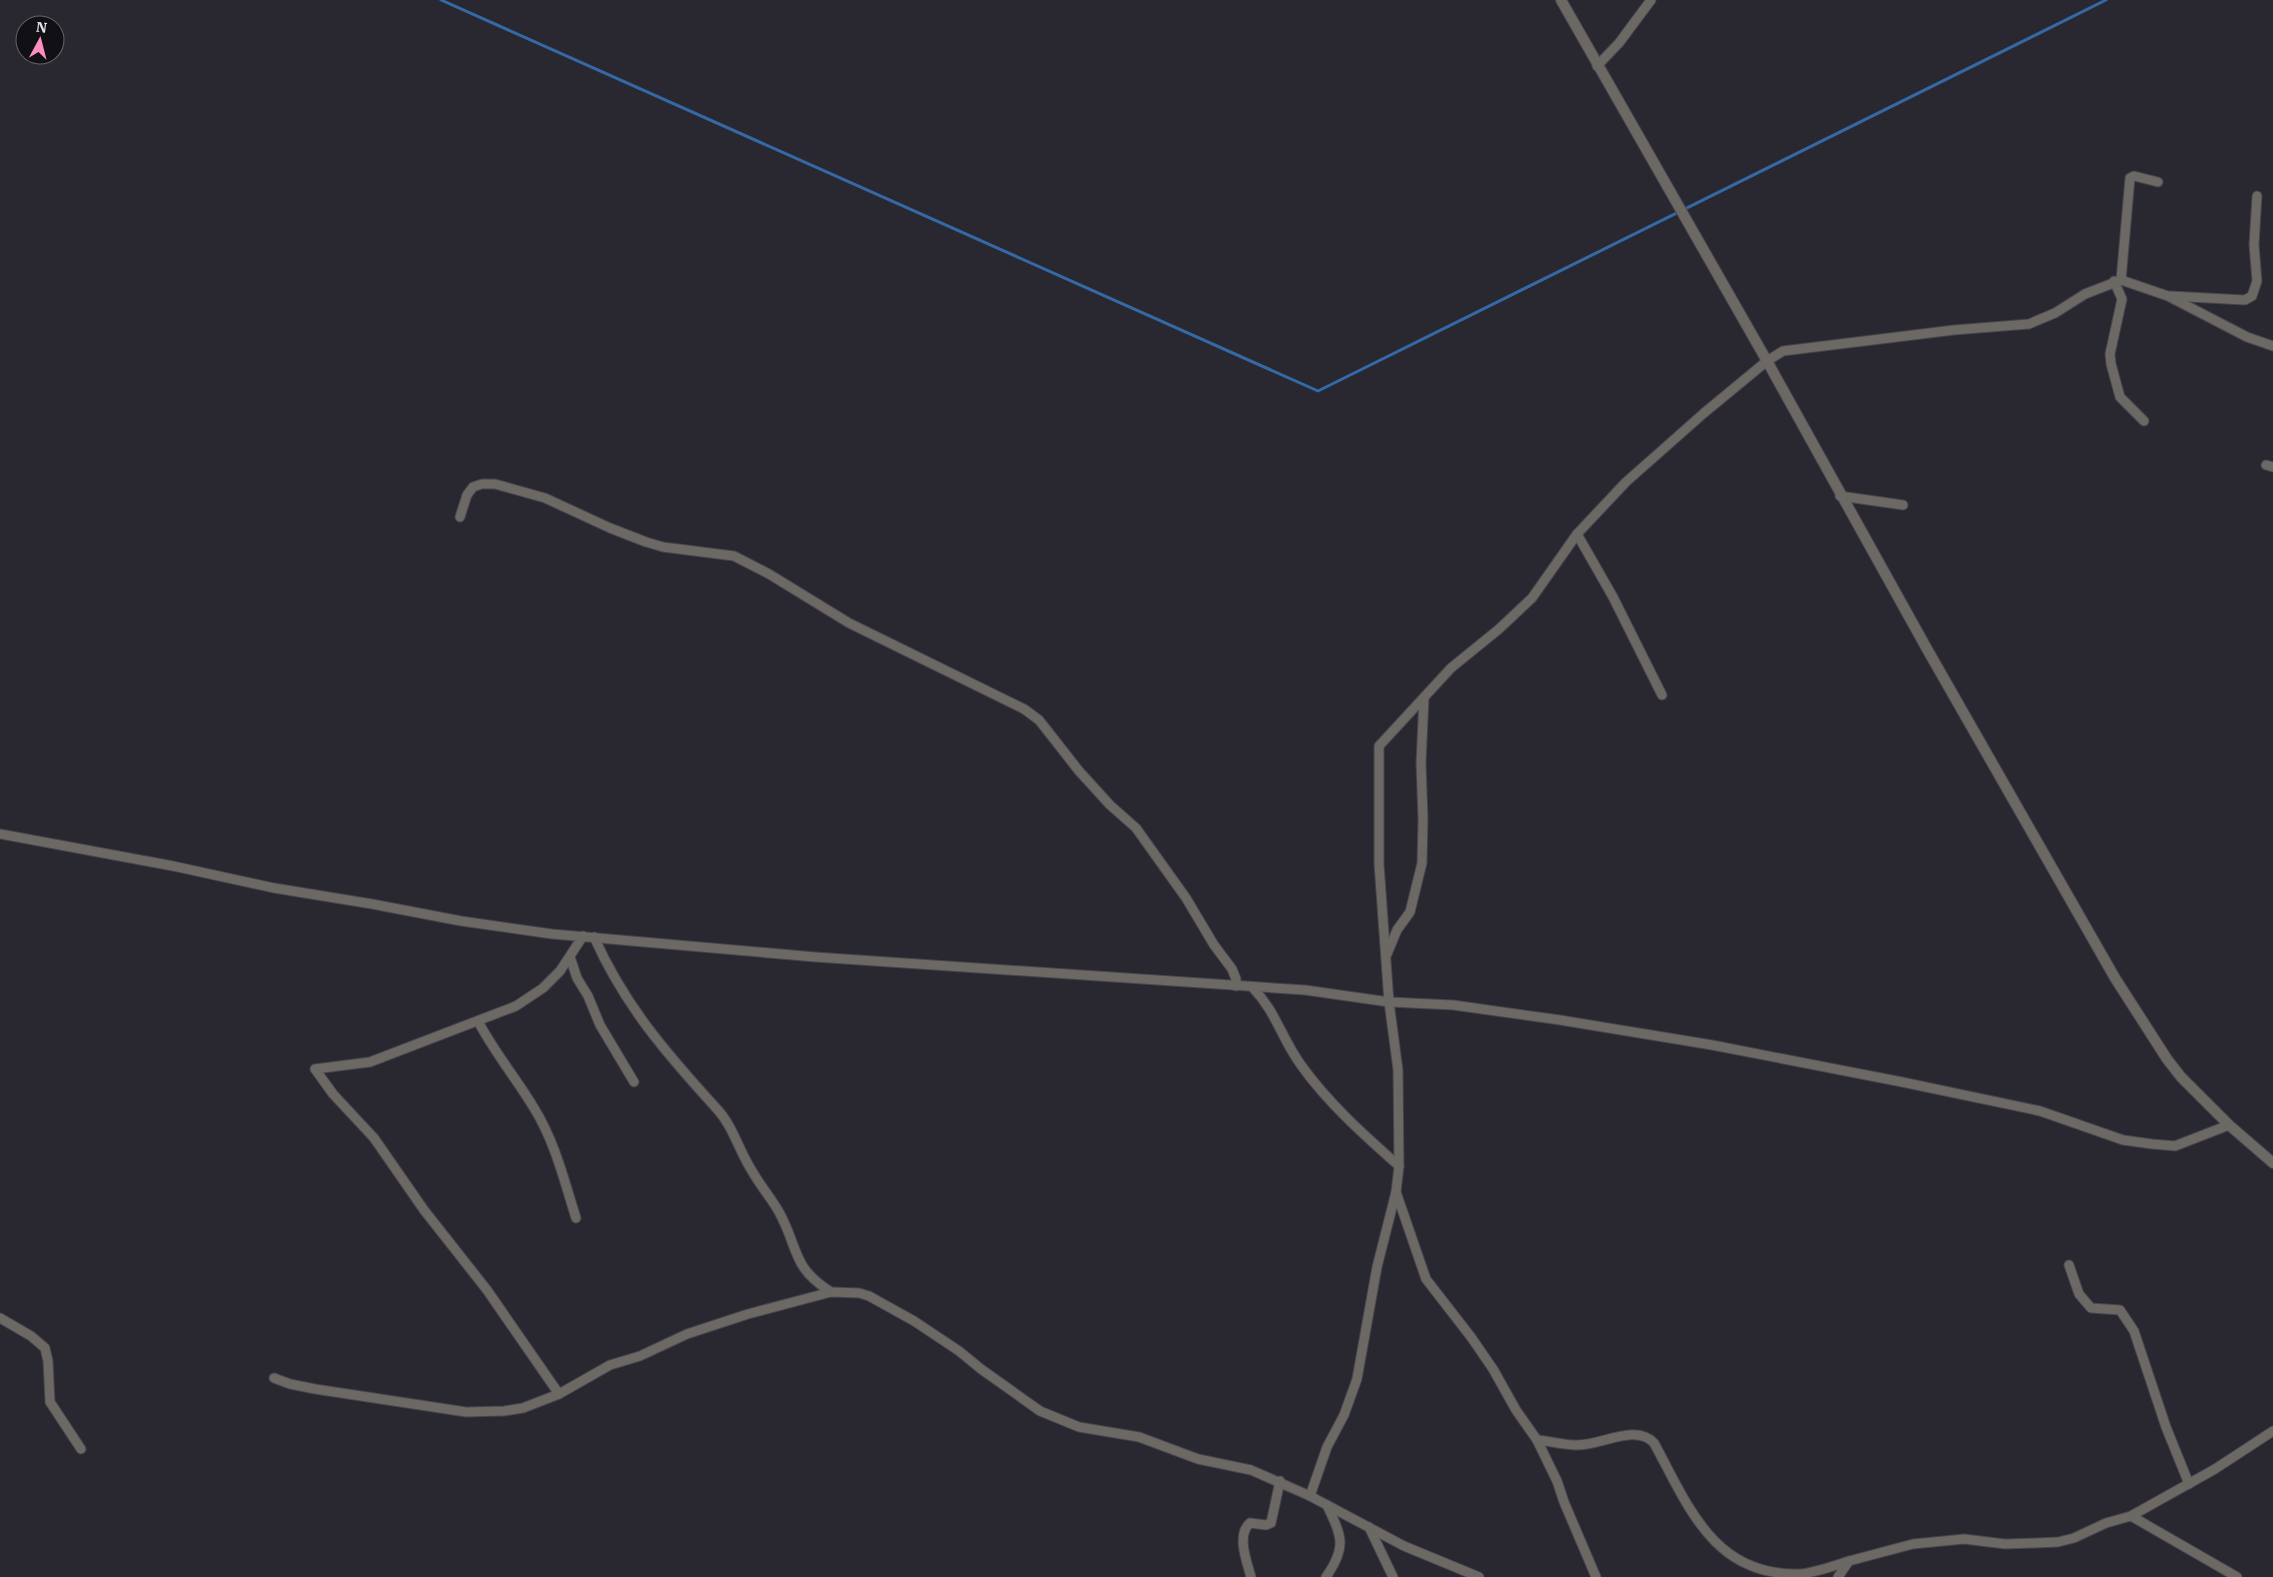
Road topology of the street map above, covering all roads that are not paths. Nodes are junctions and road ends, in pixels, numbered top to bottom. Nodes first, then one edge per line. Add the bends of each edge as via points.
1 (1561, 0) edge
2 (1651, 0) edge
3 (1597, 66) junction
4 (2158, 182) dead end
5 (2257, 196) dead end
6 (2117, 280) junction
7 (2168, 296) junction
8 (2273, 346) edge
9 (1767, 362) junction
10 (2144, 420) dead end
11 (1840, 496) junction
12 (1903, 505) dead end
13 (460, 517) dead end
14 (1577, 534) junction
15 (1662, 695) dead end
16 (1424, 698) junction
17 (0, 834) edge
18 (583, 936) junction
19 (594, 937) junction
20 (1386, 956) junction
21 (570, 957) junction
22 (1236, 986) junction
23 (1254, 988) junction
24 (1389, 1002) junction
25 (478, 1022) junction
26 (634, 1082) dead end
27 (2229, 1125) junction
28 (2273, 1163) edge
29 (1399, 1166) junction
30 (1396, 1192) junction
31 (576, 1218) dead end
32 (2069, 1265) dead end
33 (831, 1292) junction
34 (0, 1318) edge
35 (274, 1378) dead end
36 (559, 1394) junction
37 (2273, 1431) edge
38 (1537, 1440) junction
39 (81, 1449) dead end
40 (1280, 1481) junction
41 (2188, 1484) junction
42 (1310, 1496) junction
43 (1328, 1505) junction
44 (2131, 1516) junction
45 (1369, 1527) junction
46 (1849, 1561) junction
47 (1251, 1577) edge
48 (1326, 1577) edge
49 (1393, 1577) edge
50 (1479, 1577) edge
51 (1596, 1577) edge
52 (1838, 1577) edge
53 (2237, 1577) edge

1 - 3 street
2 - 3 street
3 - 9 street
4 - 6 street via 2134,176 2130,178
5 - 7 street via 2256,281 2252,296 2245,300
6 - 7 street
6 - 9 street via 2029,324 1954,330 1783,352
6 - 10 street via 2122,299 2110,354 2111,364 2120,397
7 - 8 street via 2247,337
9 - 11 street
9 - 14 street via 1658,451
11 - 12 street
11 - 27 street via 2115,978 2167,1059 2194,1092
13 - 22 street via 473,487 495,484 546,498 646,542 734,556 849,623 1024,709 1039,720 1079,771 1136,828 1232,968
14 - 15 street
14 - 16 street via 1532,598 1451,668
16 - 20 street via 1422,863 1410,912 1397,930
16 - 20 street via 1379,746 1379,864
17 - 18 street via 461,921
18 - 19 street
18 - 21 street
19 - 22 street via 815,957
19 - 33 street via 612,974 642,1022 728,1124 752,1172 784,1221 807,1275
20 - 24 street
21 - 25 street via 544,988
21 - 26 street via 600,1025
22 - 23 street
23 - 24 street via 1305,990
23 - 29 street via 1267,1002 1286,1042 1319,1089
24 - 27 street via 1462,1007 1730,1048 2040,1111 2133,1142 2175,1146
24 - 29 street via 1398,1070
25 - 31 street via 534,1108 561,1167
25 - 36 street via 370,1062 315,1069 333,1094 374,1138 424,1210 487,1290
27 - 28 street
29 - 30 street
30 - 38 street via 1426,1280 1471,1337
30 - 42 street via 1377,1267 1357,1379
32 - 41 street via 2078,1294 2091,1308 2120,1310 2134,1331
33 - 36 street via 687,1334 640,1356 610,1365
33 - 40 street via 869,1296 914,1321 960,1351 1024,1401 1064,1422 1079,1428 1139,1437 1198,1459 1251,1470
34 - 39 street via 45,1348 50,1402
35 - 36 street via 315,1389 466,1412 523,1408
37 - 41 street
38 - 46 street via 1575,1446 1630,1434 1648,1436 1713,1545 1735,1563 1764,1572 1801,1574
38 - 51 street
40 - 42 street
40 - 47 street via 1272,1523 1250,1523 1245,1528 1244,1554
41 - 44 street
42 - 43 street
43 - 45 street
43 - 48 street via 1340,1546 1337,1562
44 - 46 street via 2058,1542 1940,1541 1913,1544
44 - 53 street
45 - 49 street
45 - 50 street via 1404,1546
46 - 52 street

